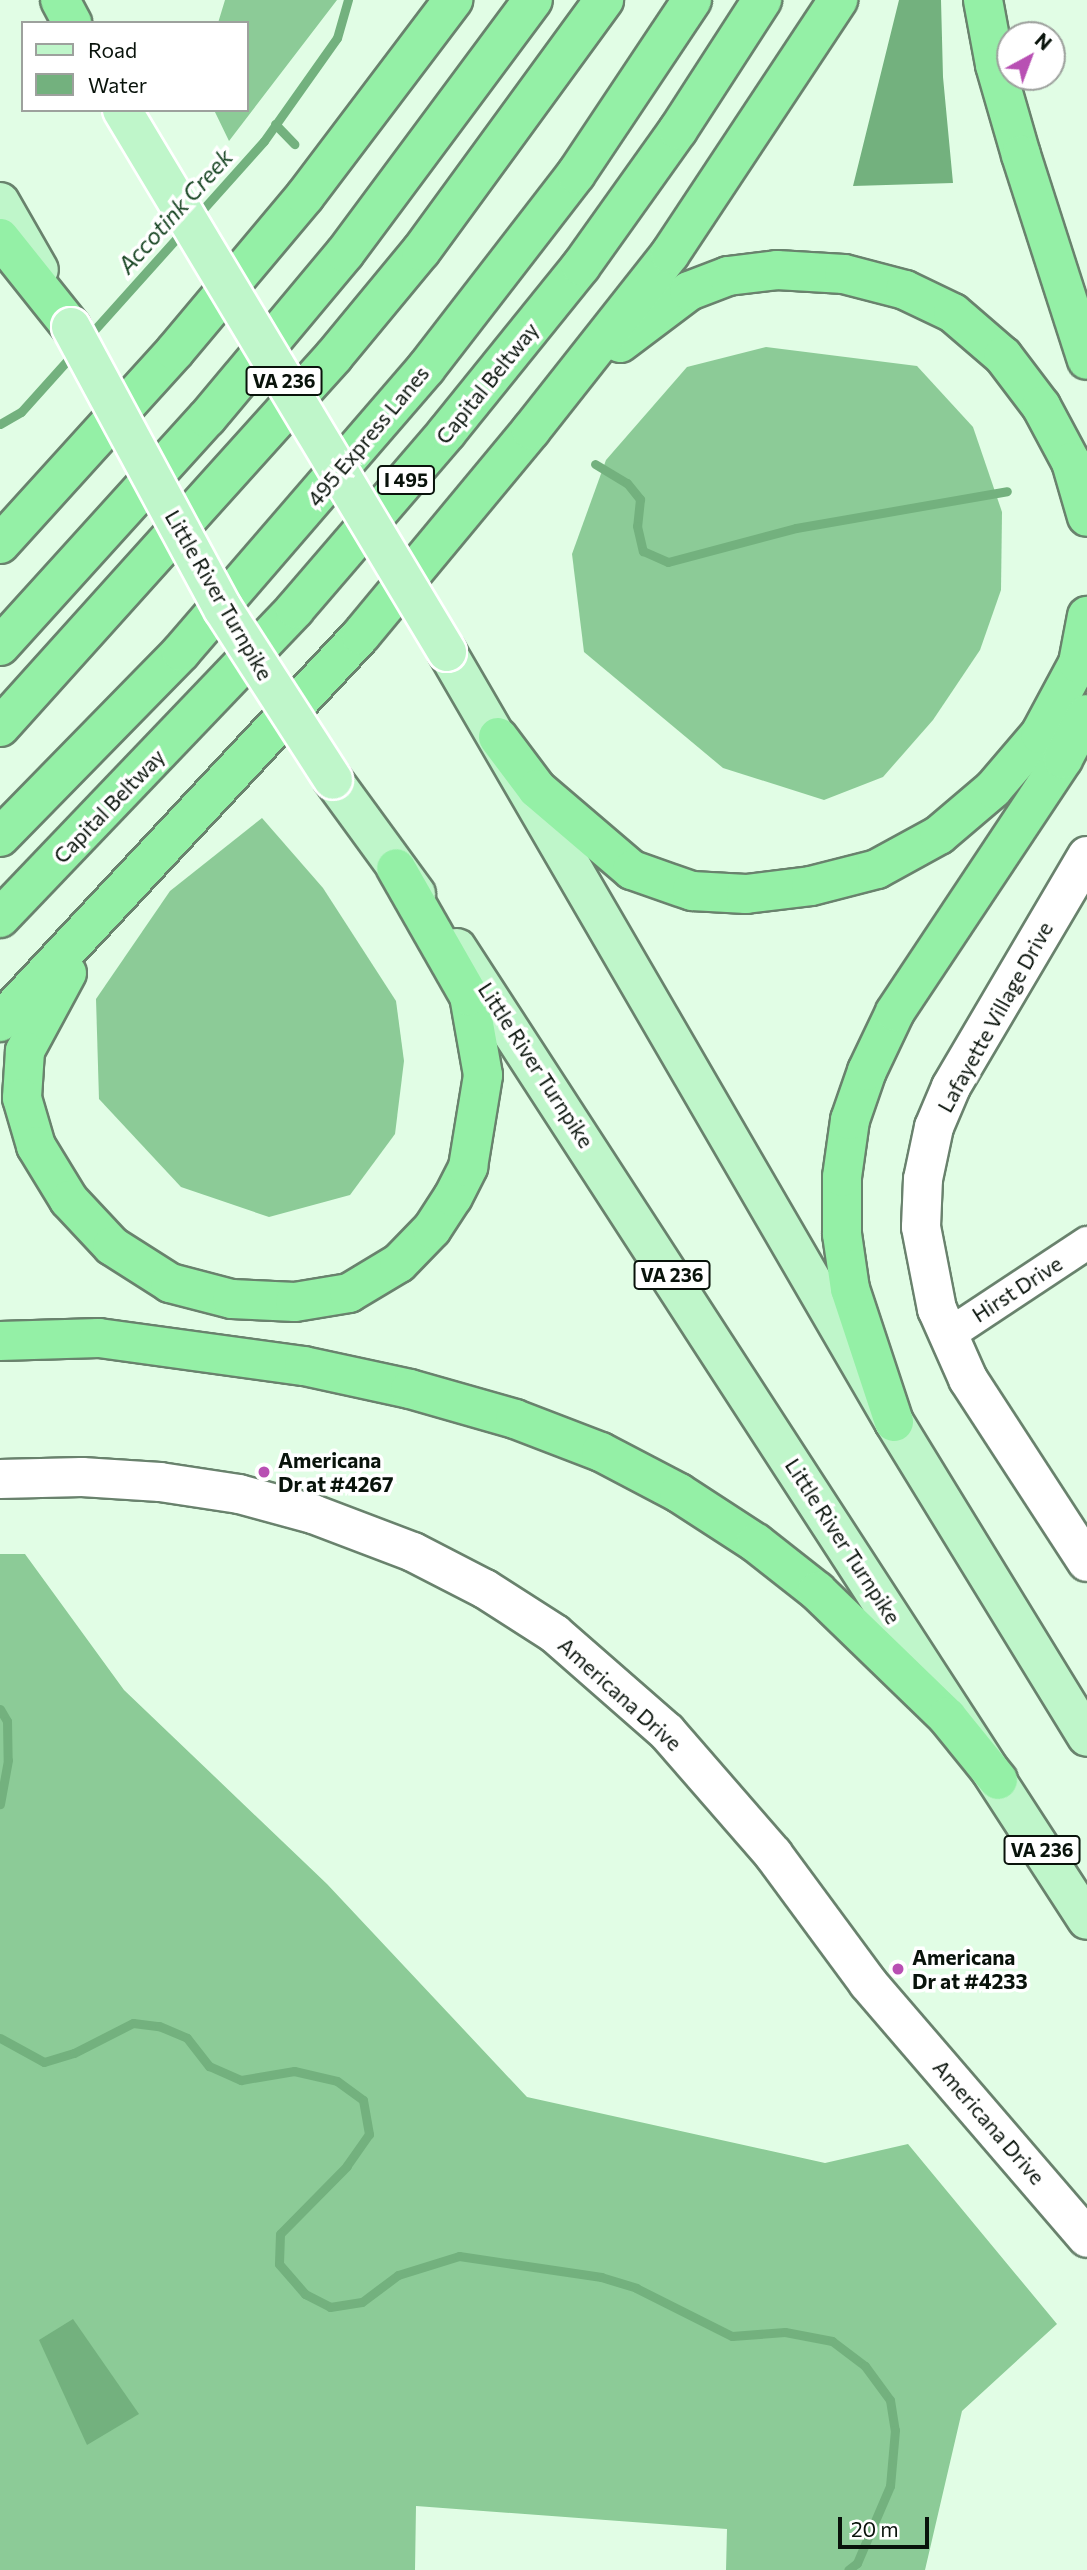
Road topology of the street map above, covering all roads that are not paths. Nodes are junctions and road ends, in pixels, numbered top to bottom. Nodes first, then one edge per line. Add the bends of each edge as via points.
1 (54, 0) edge
2 (60, 0) edge
3 (453, 0) edge
4 (533, 0) edge
5 (604, 0) edge
6 (692, 0) edge
7 (762, 0) edge
8 (838, 0) edge
9 (983, 0) edge
10 (69, 21) edge
11 (69, 21) edge
12 (123, 112) edge
13 (0, 202) edge
14 (0, 238) edge
15 (71, 327) junction
16 (1087, 360) edge
17 (531, 430) junction
18 (1087, 517) edge
19 (0, 544) edge
20 (1087, 616) edge
21 (0, 646) edge
22 (1087, 714) edge
23 (0, 727) edge
24 (498, 737) junction
25 (0, 837) edge
26 (1087, 856) edge
27 (396, 868) junction
28 (130, 886) junction
29 (0, 918) edge
30 (0, 1022) edge
31 (1087, 1243) edge
32 (948, 1335) junction
33 (0, 1341) edge
34 (894, 1422) junction
35 (0, 1479) edge
36 (1087, 1562) edge
37 (1087, 1737) edge
38 (998, 1780) junction
39 (1087, 1920) edge
40 (1087, 2238) edge

1 - 10 main road
2 - 11 highway
3 - 19 highway via 305,196 176,351
4 - 21 highway via 345,253 207,418
5 - 23 highway via 501,145 352,335
6 - 25 highway, 495 Express Lanes / I 495 via 576,173 426,368 181,652
7 - 29 highway, Capital Beltway / I 495 via 678,130 581,266 447,432 295,609
8 - 17 highway via 670,254
9 - 16 highway via 1010,117
12 - 24 main road, VA 236, bridge
13 - 15 main road, Little River Turnpike / VA 236
14 - 15 highway
15 - 27 main road, Little River Turnpike / VA 236, bridge via 223,609 333,780
17 - 18 highway via 650,316 689,292 728,276 776,270 844,274 905,290 953,313 1003,356 1041,406 1071,462
17 - 28 highway via 361,635
20 - 24 highway via 1078,663 1040,734 993,789 939,835 877,869 811,886 746,894 692,891 632,870 537,789
22 - 34 highway via 1063,759 895,1012 850,1120 842,1177 842,1234 850,1289
24 - 34 main road, VA 236
26 - 32 street, Lafayette Village Drive via 951,1087 934,1127 923,1179 921,1227 927,1273
27 - 28 highway via 469,996 483,1075 468,1167 432,1229 399,1263 349,1293 295,1302 232,1300 170,1283 112,1247 69,1200 36,1146 22,1098 25,1051 76,958
27 - 38 main road, Little River Turnpike / VA 236 via 478,976
28 - 30 highway
31 - 32 street, Hirst Drive
32 - 36 street, Lafayette Village Drive via 968,1379
33 - 38 highway via 99,1338 304,1366 410,1389 515,1419 601,1452 679,1493 756,1543 817,1591 947,1717
34 - 37 main road, VA 236
35 - 40 street, Americana Drive via 82,1477 160,1482 239,1494 313,1514 413,1552 485,1589 555,1634 667,1732 773,1854 868,1983
38 - 39 main road, Little River Turnpike / VA 236

